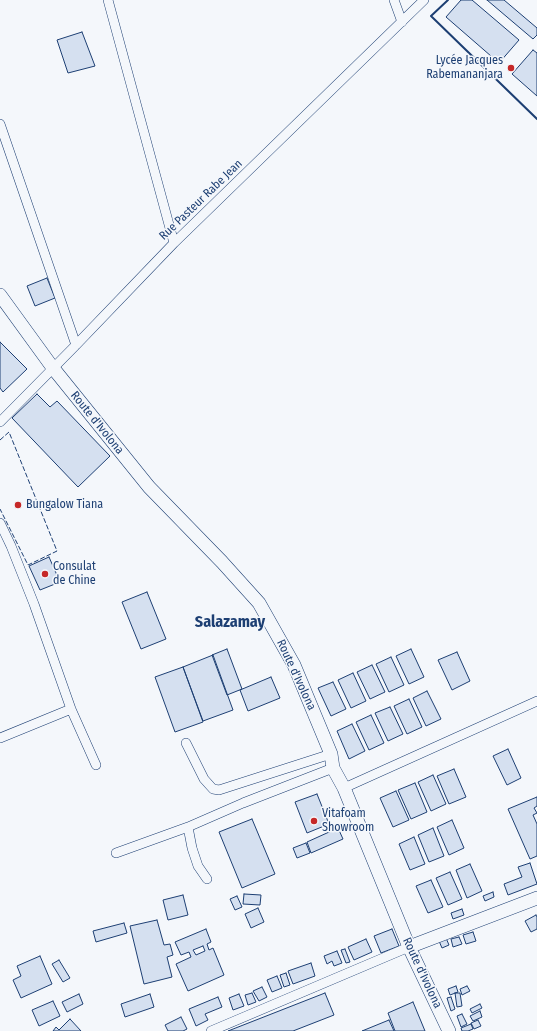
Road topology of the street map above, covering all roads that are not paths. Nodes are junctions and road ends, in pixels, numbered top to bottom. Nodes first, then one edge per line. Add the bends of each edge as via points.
1 (108, 0) edge
2 (394, 0) edge
3 (424, 0) edge
4 (402, 22) junction
5 (0, 124) edge
6 (174, 243) junction
7 (0, 295) edge
8 (76, 345) junction
9 (53, 368) junction
10 (0, 422) edge
11 (0, 523) edge
12 (537, 701) edge
13 (71, 709) junction
14 (0, 738) edge
15 (186, 743) dead end
16 (331, 754) junction
17 (96, 765) dead end
18 (334, 768) junction
19 (344, 788) junction
20 (188, 827) junction
21 (116, 853) dead end
22 (207, 879) dead end
23 (537, 898) edge
24 (409, 947) junction
25 (211, 1031) edge
26 (449, 1031) edge

1 - 6 street
2 - 4 street
3 - 4 street, Rue Pasteur Rabe Jean
4 - 6 street, Rue Pasteur Rabe Jean
5 - 8 street
6 - 8 street, Rue Pasteur Rabe Jean
7 - 9 main road, Route d'Ivolona
8 - 9 street, Rue Pasteur Rabe Jean
9 - 10 street, Rue Pasteur Rabe Jean
9 - 16 main road, Route d'Ivolona via 149,487 259,603 294,664
11 - 13 street via 34,604
12 - 19 street
13 - 14 street
13 - 17 street
15 - 16 street via 204,779 213,789 219,790
16 - 18 main road, Route d'Ivolona
18 - 19 main road, Route d'Ivolona
18 - 20 street
19 - 24 main road, Route d'Ivolona
20 - 21 street
20 - 22 street via 198,866
23 - 24 main road
24 - 25 street
24 - 26 main road, Route d'Ivolona

